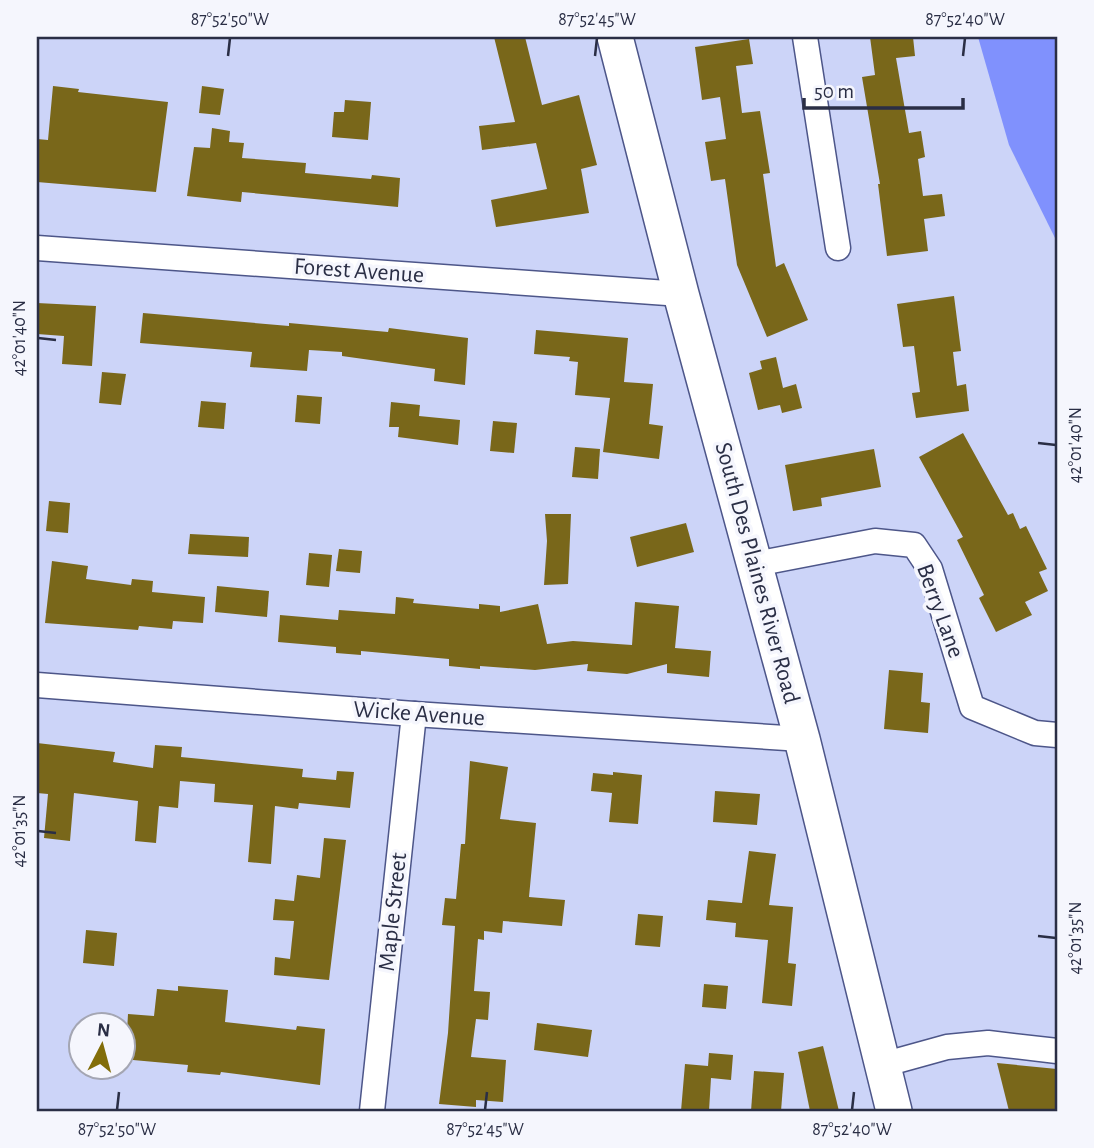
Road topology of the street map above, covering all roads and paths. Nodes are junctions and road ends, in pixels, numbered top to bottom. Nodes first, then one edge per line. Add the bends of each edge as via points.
1 (615, 37) edge
2 (805, 37) edge
3 (37, 248) edge
4 (838, 248) dead end
5 (681, 294) junction
6 (755, 564) junction
7 (37, 685) edge
8 (414, 714) junction
9 (1057, 735) edge
10 (802, 738) junction
11 (1057, 1051) edge
12 (882, 1065) junction
13 (372, 1111) edge
14 (894, 1111) edge

1 - 5 main road, South Des Plaines River Road
2 - 4 street
3 - 5 street, Forest Avenue
5 - 6 main road, South Des Plaines River Road
6 - 9 street, Berry Lane via 875,541 914,545 930,569 972,707 1035,733
6 - 10 main road, South Des Plaines River Road
7 - 8 street, Wicke Avenue
8 - 10 street, Wicke Avenue
8 - 13 street, Maple Street
10 - 12 main road, South Des Plaines River Road
11 - 12 street via 988,1042 947,1047
12 - 14 main road, South Des Plaines River Road

